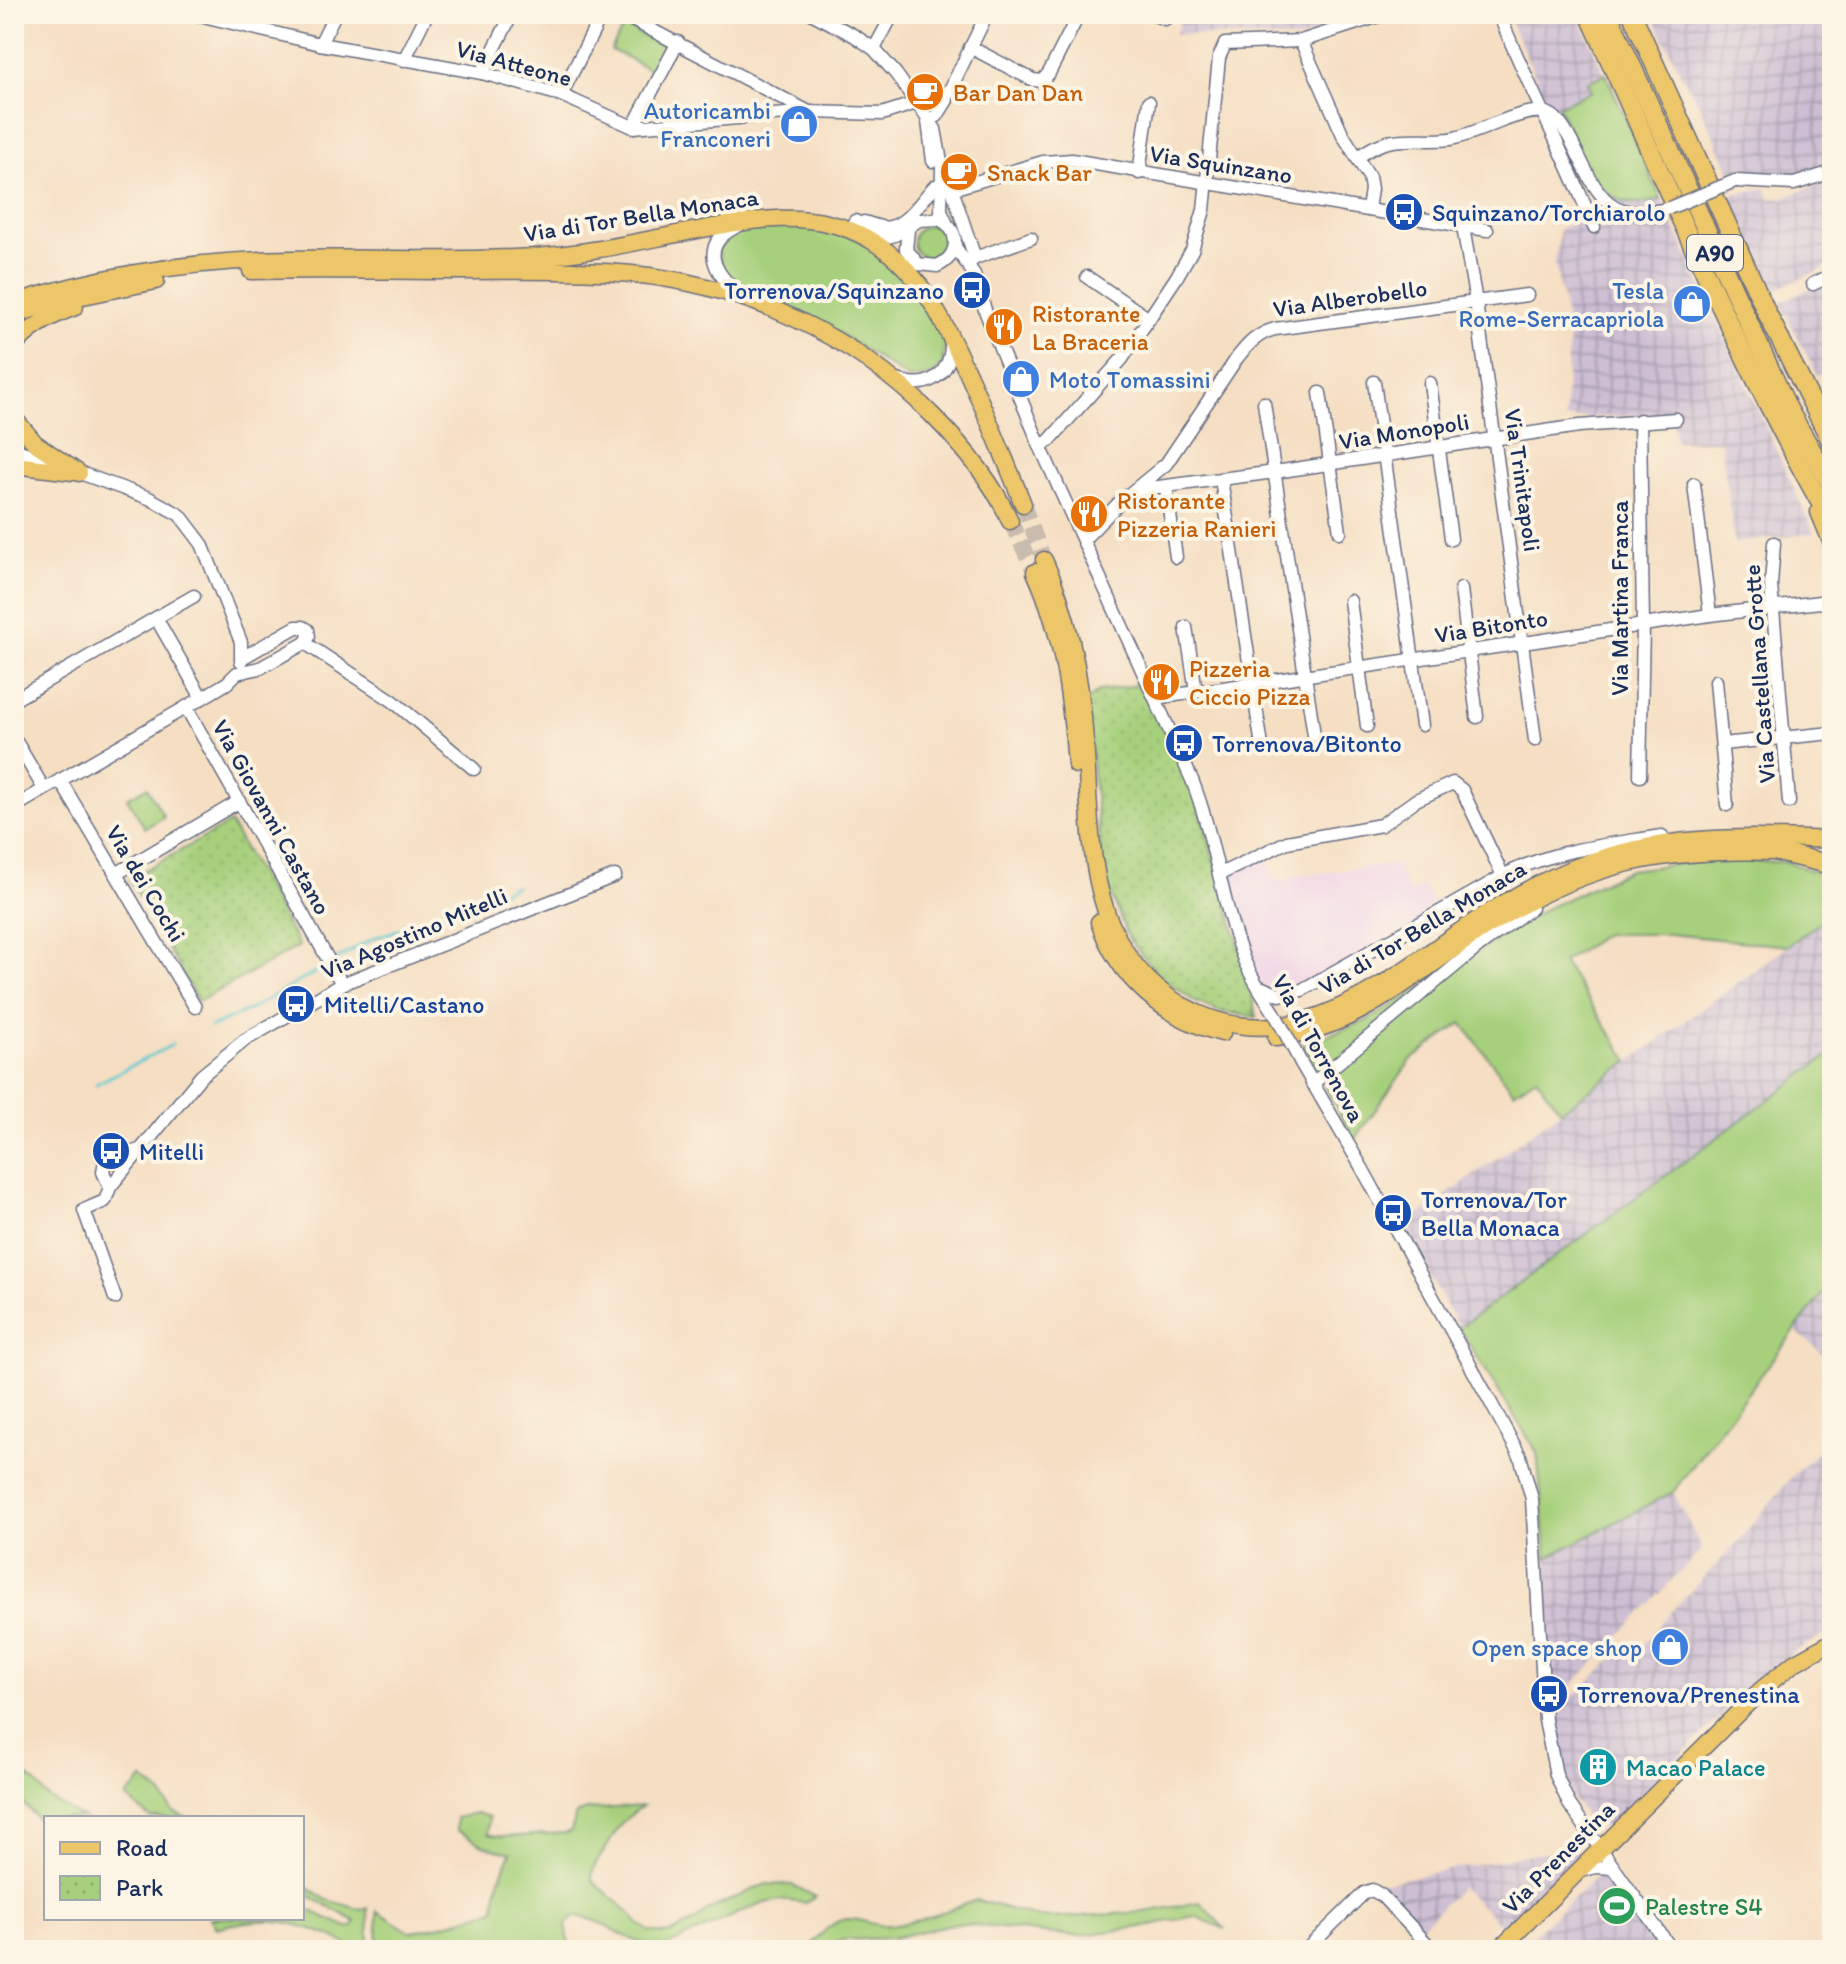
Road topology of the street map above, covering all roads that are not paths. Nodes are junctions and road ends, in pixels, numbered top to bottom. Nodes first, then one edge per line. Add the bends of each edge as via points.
1 (195, 14) edge
2 (256, 14) edge
3 (335, 14) edge
4 (427, 14) edge
5 (512, 14) edge
6 (602, 14) edge
7 (621, 14) edge
8 (813, 14) edge
9 (893, 14) edge
10 (987, 14) edge
11 (1079, 14) edge
12 (1152, 14) edge
13 (1385, 14) edge
14 (1499, 14) edge
15 (1589, 14) edge
16 (1608, 14) edge
17 (1632, 14) edge
18 (1827, 14) edge
19 (1171, 16) edge
20 (1832, 26) edge
21 (249, 29) junction
22 (1301, 41) junction
23 (678, 42) junction
24 (320, 44) junction
25 (970, 47) junction
26 (874, 49) junction
27 (404, 60) junction
28 (482, 73) junction
29 (561, 95) junction
30 (1149, 102) dead end
31 (916, 103) junction
32 (809, 112) junction
33 (1547, 114) junction
34 (928, 121) junction
35 (633, 127) junction
36 (1357, 158) junction
37 (1832, 172) edge
38 (1139, 173) junction
39 (1206, 184) junction
40 (943, 186) junction
41 (941, 203) junction
42 (956, 204) junction
43 (1368, 210) junction
44 (925, 218) junction
45 (816, 220) junction
46 (750, 221) junction
47 (855, 221) junction
48 (946, 222) junction
49 (1463, 227) junction
50 (1594, 227) dead end
51 (908, 230) junction
52 (1487, 230) dead end
53 (1031, 238) dead end
54 (955, 247) junction
55 (971, 261) junction
56 (942, 264) junction
57 (1832, 275) edge
58 (1087, 277) dead end
59 (139, 284) junction
60 (1813, 284) dead end
61 (62, 290) junction
62 (14, 293) edge
63 (1527, 295) dead end
64 (744, 298) junction
65 (1476, 302) junction
66 (14, 303) edge
67 (939, 313) junction
68 (14, 315) edge
69 (1149, 319) junction
70 (951, 338) junction
71 (14, 347) edge
72 (892, 378) junction
73 (1374, 382) dead end
74 (1430, 383) dead end
75 (1320, 393) dead end
76 (1264, 403) dead end
77 (14, 418) edge
78 (1676, 419) dead end
79 (1640, 420) junction
80 (1829, 436) edge
81 (1494, 440) junction
82 (1040, 446) junction
83 (1439, 447) junction
84 (14, 449) edge
85 (1385, 455) junction
86 (1330, 464) junction
87 (14, 465) edge
88 (1275, 472) junction
89 (1803, 472) junction
90 (79, 473) junction
91 (1221, 479) junction
92 (1694, 484) dead end
93 (1832, 486) edge
94 (1166, 487) junction
95 (1135, 490) junction
96 (1023, 504) tunnel mouth
97 (1010, 521) tunnel mouth
98 (1832, 523) edge
99 (1340, 532) dead end
100 (1451, 539) dead end
101 (1083, 540) junction
102 (1832, 541) edge
103 (1774, 543) dead end
104 (1176, 557) dead end
105 (1461, 589) dead end
106 (194, 596) dead end
107 (1350, 601) dead end
108 (1832, 605) edge
109 (1772, 607) junction
110 (1710, 615) junction
111 (156, 618) junction
112 (1643, 625) junction
113 (1186, 627) dead end
114 (305, 643) junction
115 (1523, 644) junction
116 (1470, 652) junction
117 (242, 658) junction
118 (1414, 660) junction
119 (1361, 667) junction
120 (237, 673) junction
121 (1304, 674) junction
122 (1716, 681) dead end
123 (1252, 683) junction
124 (1196, 691) junction
125 (202, 698) junction
126 (1156, 698) junction
127 (14, 700) edge
128 (186, 707) junction
129 (1477, 717) dead end
130 (1422, 725) dead end
131 (1367, 726) dead end
132 (1832, 733) edge
133 (1314, 735) dead end
134 (14, 738) edge
135 (1785, 738) junction
136 (1535, 740) dead end
137 (1722, 744) junction
138 (1262, 746) dead end
139 (474, 769) dead end
140 (1640, 776) dead end
141 (60, 780) junction
142 (44, 789) junction
143 (238, 802) junction
144 (1789, 802) dead end
145 (1727, 805) dead end
146 (14, 807) edge
147 (1709, 838) junction
148 (1832, 840) edge
149 (1778, 852) junction
150 (1832, 852) edge
151 (1832, 865) edge
152 (1599, 871) junction
153 (116, 874) junction
154 (1220, 874) junction
155 (615, 876) dead end
156 (1503, 876) junction
157 (339, 979) junction
158 (1258, 986) junction
159 (195, 1007) dead end
160 (1312, 1084) junction
161 (115, 1298) dead end
162 (1832, 1642) edge
163 (1601, 1849) junction
164 (1614, 1868) junction
165 (1577, 1872) junction
166 (1306, 1950) edge
167 (1433, 1950) edge
168 (1499, 1950) edge
169 (1672, 1950) edge

1 - 21 street, Via Atteone
2 - 21 street
3 - 24 street
4 - 27 street
5 - 28 street
6 - 29 street
7 - 23 street
8 - 26 street
9 - 26 street
10 - 25 street
11 - 25 street via 1042,81
12 - 19 street
13 - 22 street
14 - 33 street
15 - 89 highway via 1704,270
16 - 93 highway, A90 via 1781,396
17 - 80 highway, A90 via 1743,262
18 - 20 street
21 - 24 street, Via Atteone
22 - 36 street
22 - 39 street via 1225,44 1219,58
23 - 32 street
23 - 35 street
24 - 27 street, Via Atteone
25 - 34 street via 943,108
26 - 31 street
27 - 28 street, Via Atteone
28 - 29 street, Via Atteone
29 - 35 street, Via Atteone
30 - 38 street
31 - 32 street, Via Atteone via 882,114
31 - 34 street
32 - 35 street, Via Atteone
33 - 36 street via 1514,117 1463,136 1396,139
33 - 37 street, bridge via 1567,133 1589,180 1607,201 1636,212 1669,208 1735,181 1794,184
33 - 50 street
34 - 40 street
36 - 43 street via 1371,184
38 - 39 street, Via Squinzano
38 - 40 street, Via Squinzano via 1055,160
39 - 43 street, Via Squinzano
39 - 69 street via 1195,244
40 - 41 street
40 - 42 street, Via di Torrenova
40 - 44 street
40 - 47 street via 891,227
41 - 42 street
41 - 48 street
42 - 55 street, Via di Torrenova
43 - 49 street, Via Squinzano
44 - 48 street
44 - 51 street
45 - 46 main road, Via di Tor Bella Monaca
45 - 47 street
45 - 67 main road, Via di Tor Bella Monaca via 852,231 885,250
46 - 61 main road, Via di Tor Bella Monaca via 535,257 233,262 157,270
46 - 64 street via 727,233 713,251 719,274
47 - 51 street via 883,236
48 - 54 street
49 - 52 street, Via Squinzano
49 - 65 street, Via Trinitapoli
51 - 56 street via 905,246 912,260 925,267
53 - 55 street
54 - 55 street, Via di Torrenova
54 - 56 street
55 - 56 street
55 - 82 street, Via di Torrenova
56 - 67 street via 930,288
57 - 60 street
58 - 69 street
59 - 64 main road, Via di Tor Bella Monaca via 296,270 611,273 685,282
59 - 68 main road, Via di Tor Bella Monaca
59 - 71 main road via 58,313
61 - 62 main road
61 - 66 main road, Via di Tor Bella Monaca
63 - 65 street, Via Alberobello
64 - 72 main road, Via di Tor Bella Monaca via 844,343
65 - 81 street, Via Trinitapoli
65 - 95 street, Via Alberobello via 1263,333 1237,358 1166,464
67 - 70 main road, Via di Tor Bella Monaca
69 - 82 street via 1098,387
70 - 72 street via 948,362 934,380 914,384
70 - 96 main road, Via di Tor Bella Monaca
72 - 97 main road, Via di Tor Bella Monaca via 963,449
73 - 85 street
74 - 83 street
75 - 86 street, Via Monopoli
76 - 88 street
77 - 90 main road via 35,443
78 - 79 street, Via Monopoli
79 - 81 street, Via Monopoli
79 - 112 street, Via Martina Franca
81 - 83 street, Via Monopoli
81 - 115 street, Via Trinitapoli
82 - 101 street, Via di Torrenova
83 - 85 street, Via Monopoli
83 - 100 street
84 - 90 street
85 - 86 street, Via Monopoli
85 - 118 street
86 - 88 street, Via Monopoli
86 - 99 street, Via Monopoli
87 - 90 main road
88 - 91 street, Via Monopoli
88 - 121 street
89 - 98 highway
89 - 102 highway
90 - 117 street via 149,498 184,519 202,544 241,642
91 - 94 street, Via Monopoli
91 - 123 street
92 - 110 street
94 - 95 street, Via Monopoli
94 - 104 street
95 - 101 street, Via Alberobello
101 - 126 street, Via di Torrenova
103 - 109 street, Via Castellana Grotte
105 - 116 street
106 - 111 street
107 - 119 street
108 - 109 street, Via Bitonto
109 - 110 street, Via Bitonto
109 - 135 street, Via Castellana Grotte
110 - 112 street, Via Bitonto
111 - 125 street
111 - 127 street
112 - 115 street, Via Bitonto
112 - 140 street, Via Martina Franca
113 - 124 street
114 - 117 street via 309,633 299,626
114 - 120 street via 260,668
114 - 139 street via 393,701
115 - 116 street, Via Bitonto
115 - 136 street, Via Trinitapoli
116 - 118 street, Via Bitonto
116 - 129 street
117 - 120 street
118 - 119 street, Via Bitonto
118 - 130 street
119 - 121 street, Via Bitonto
119 - 131 street
120 - 125 street
121 - 123 street, Via Bitonto
121 - 133 street
122 - 137 street
123 - 124 street, Via Bitonto
123 - 138 street
124 - 126 street, Via Bitonto
125 - 128 street
126 - 154 street, Via di Torrenova via 1199,796
128 - 141 street
128 - 143 street, Via Giovanni Castano
132 - 135 street
134 - 142 street
135 - 137 street
135 - 144 street, Via Castellana Grotte
137 - 145 street
141 - 142 street
141 - 153 street, Via dei Cochi
142 - 146 street
143 - 153 street
143 - 157 street, Via Giovanni Castano
147 - 148 main road, Via di Tor Bella Monaca
147 - 152 main road, Via di Tor Bella Monaca via 1630,850 1546,880 1374,989 1320,1016 1264,1027 1200,1014 1148,980 1121,944 1107,912 1096,863 1075,663 1064,617 1039,566 1066,675 1084,862 1095,912 1128,976 1179,1016 1242,1037 1277,1038 1322,1027 1378,1001 1525,903
147 - 156 street via 1672,835 1576,850 1538,859
149 - 150 highway
149 - 151 highway
149 - 152 main road, Via di Tor Bella Monaca via 1687,852
152 - 160 street via 1498,932
153 - 159 street, Via dei Cochi
154 - 156 street via 1284,843 1381,825 1453,783 1462,790
154 - 158 street, Via di Torrenova via 1238,943
155 - 157 street, Via Agostino Mitelli
156 - 158 street via 1302,990 1280,995
157 - 161 street, Via Agostino Mitelli via 218,1060 139,1150 104,1166 110,1187 105,1201 84,1210
158 - 160 street, Via di Torrenova, bridge
160 - 163 street, Via di Torrenova via 1523,1465 1533,1507 1550,1755 1565,1797
162 - 163 main road, Via Prenestina via 1789,1666 1761,1690
163 - 164 street, Via di Torrenova
163 - 165 main road, Via Prenestina
164 - 165 street
164 - 169 street, Via di Torrenova
165 - 168 main road, Via Prenestina
166 - 167 street via 1372,1890

